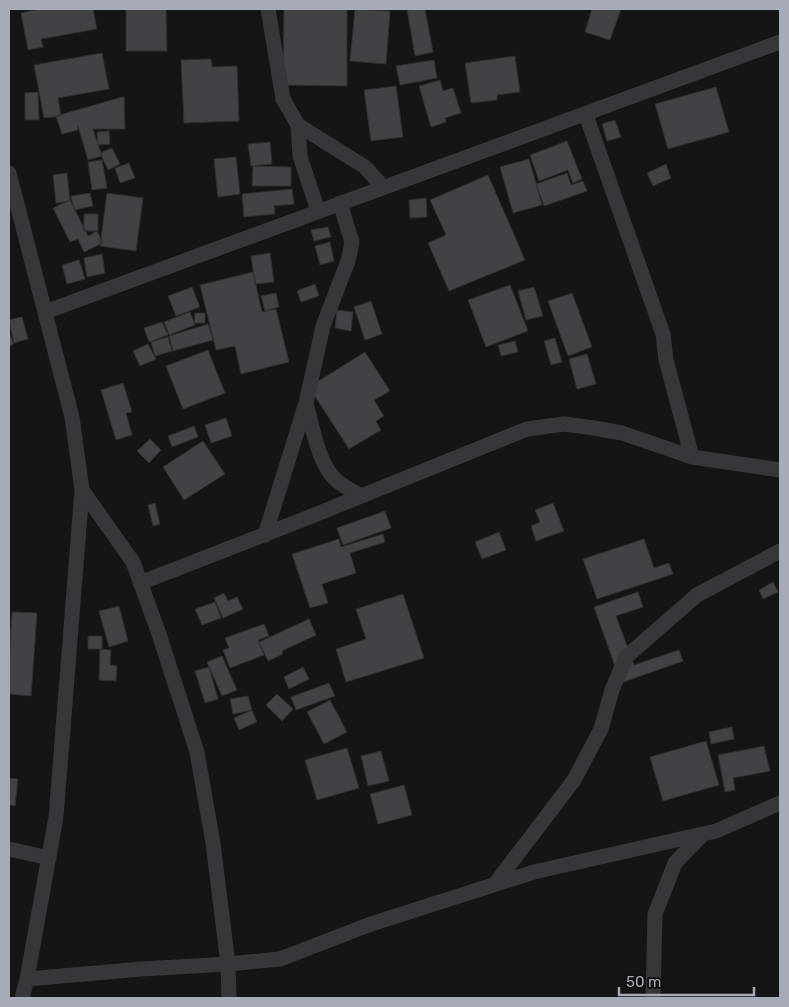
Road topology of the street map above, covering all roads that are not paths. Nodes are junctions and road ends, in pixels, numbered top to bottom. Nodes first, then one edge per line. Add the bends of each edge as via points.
1 (268, 9) edge
2 (780, 42) edge
3 (586, 115) junction
4 (298, 125) junction
5 (9, 173) edge
6 (383, 187) junction
7 (340, 203) junction
8 (318, 211) junction
9 (45, 312) junction
10 (306, 403) junction
11 (692, 457) junction
12 (780, 470) edge
13 (82, 490) junction
14 (361, 496) junction
15 (265, 535) junction
16 (780, 551) edge
17 (140, 583) junction
18 (780, 803) edge
19 (703, 834) junction
20 (9, 849) edge
21 (49, 858) junction
22 (494, 884) junction
23 (228, 964) junction
24 (27, 979) junction
25 (22, 998) edge
26 (229, 998) edge
27 (653, 998) edge

1 - 4 street via 283,99
2 - 3 street
3 - 6 street
3 - 11 street via 663,334 666,360
4 - 6 street via 365,167
4 - 8 street via 300,156
5 - 9 street
6 - 7 street
7 - 8 street
7 - 10 street via 352,242 323,326
8 - 9 street
9 - 13 street via 72,417
10 - 14 street via 324,462 335,479
10 - 15 street
11 - 12 street
11 - 14 street via 622,433 564,424 527,429
13 - 17 street via 133,562
13 - 21 street via 56,817
14 - 15 street
15 - 17 street
16 - 22 street via 696,595 626,657 601,729 574,780
17 - 23 street via 197,752 213,843
18 - 19 street via 716,832
19 - 22 street
19 - 27 street via 675,863 655,914
20 - 21 street
21 - 24 street
22 - 23 street via 371,924 280,959
23 - 24 street
23 - 26 street
24 - 25 street

